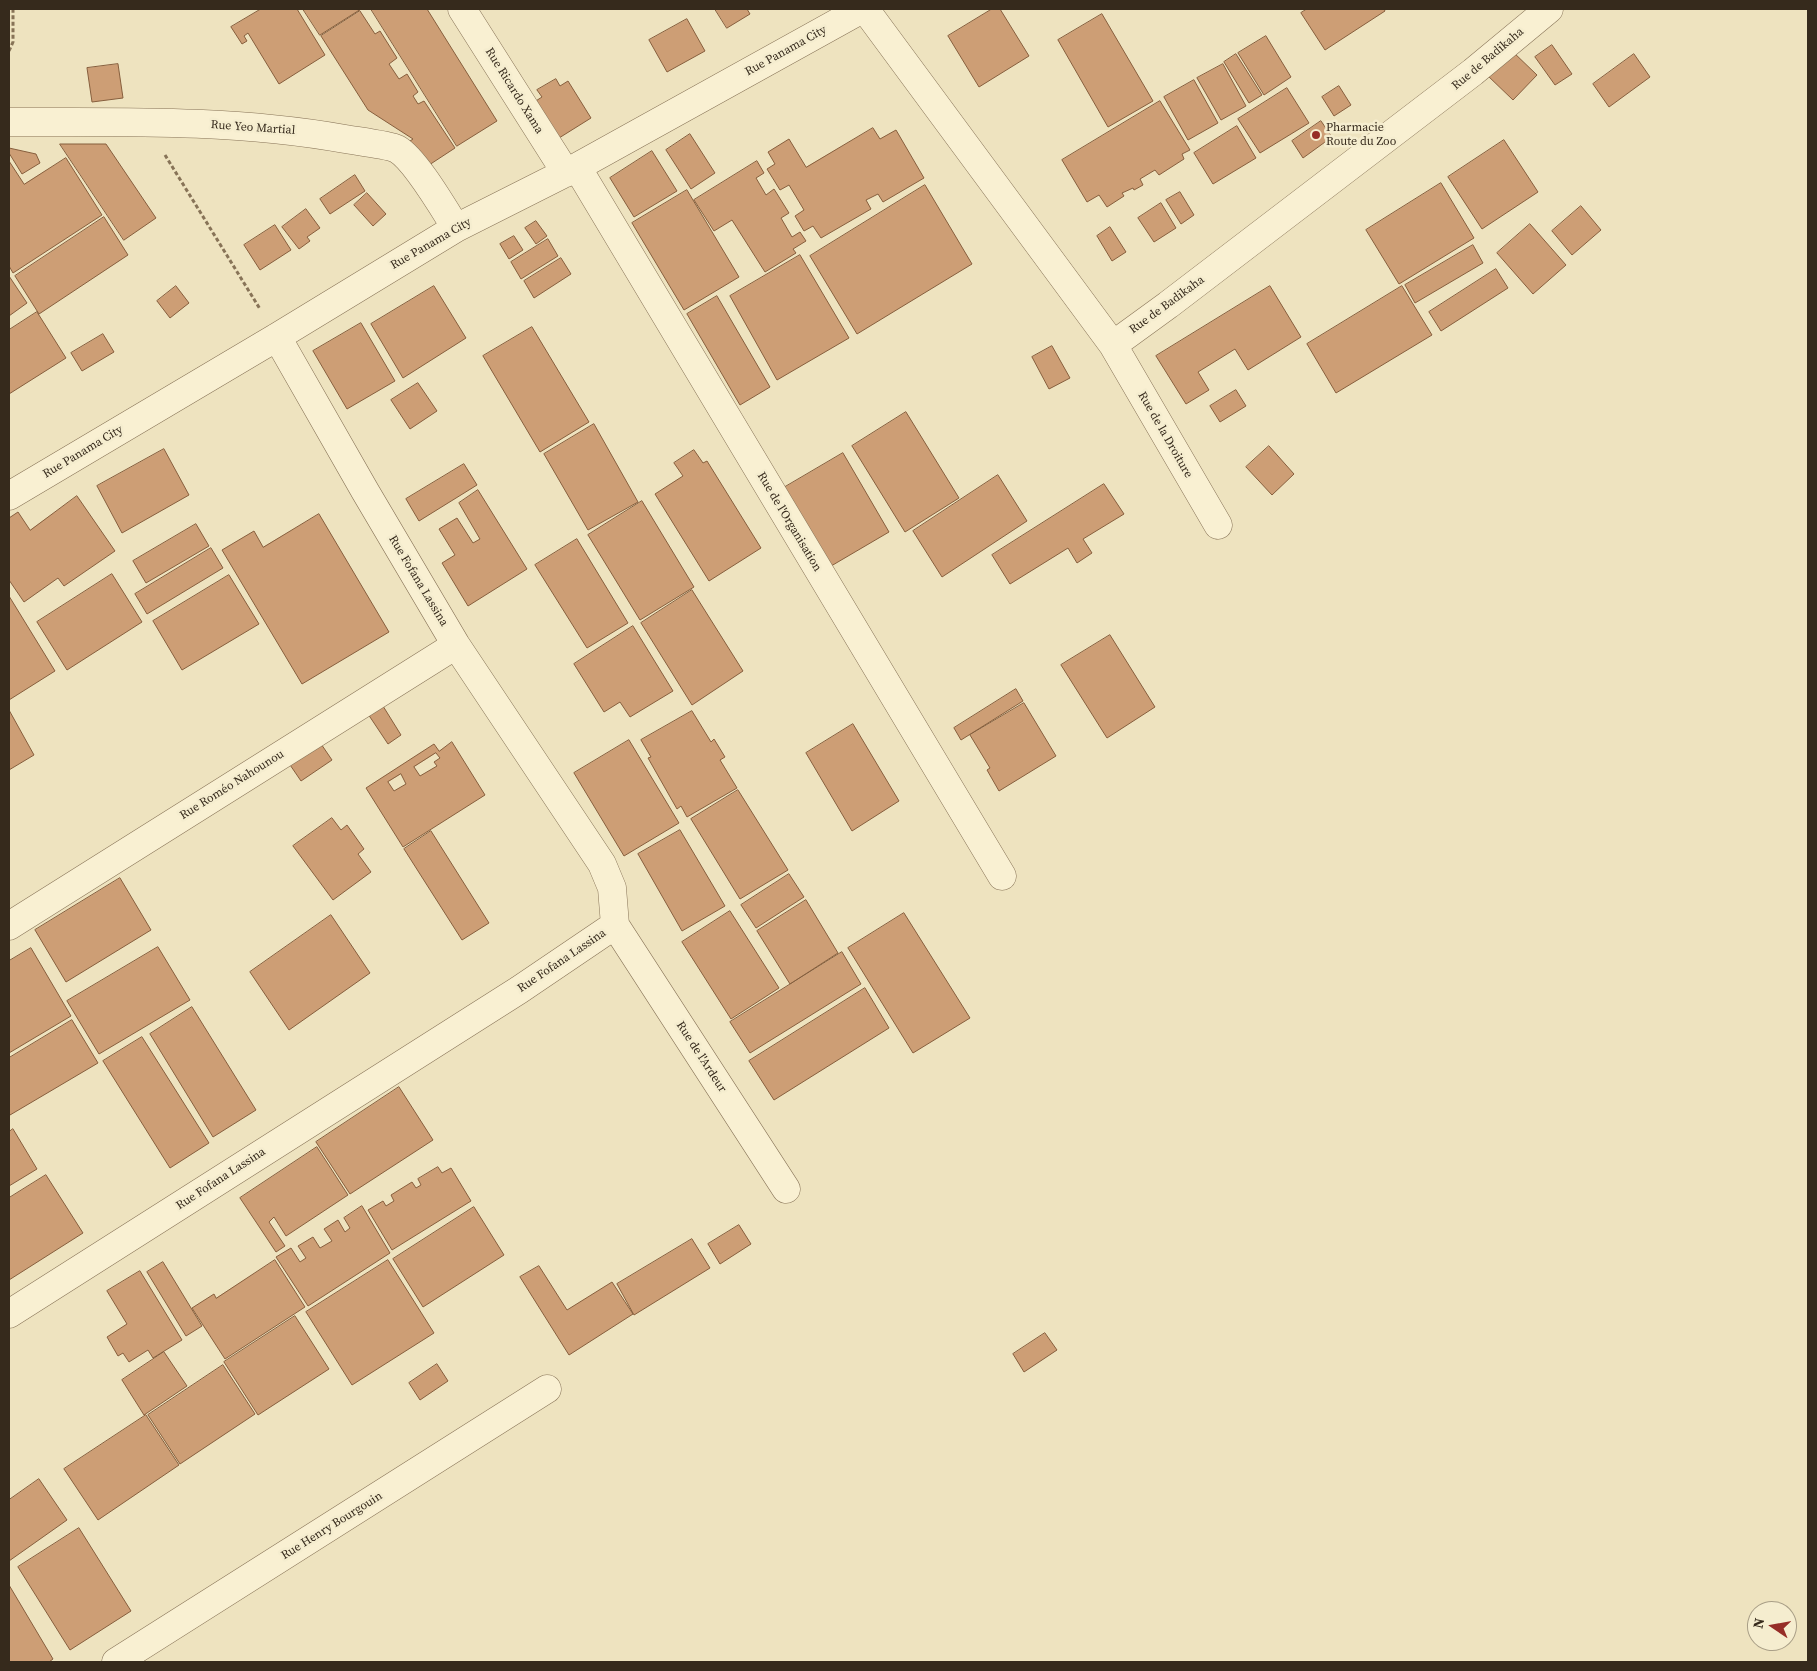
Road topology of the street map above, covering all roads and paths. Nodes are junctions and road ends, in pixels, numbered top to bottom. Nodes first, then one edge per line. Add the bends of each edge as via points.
1 (14, 9) edge
2 (462, 9) edge
3 (864, 9) edge
4 (1549, 9) edge
5 (9, 51) edge
6 (9, 122) edge
7 (145, 123) junction
8 (571, 170) junction
9 (456, 228) junction
10 (278, 337) junction
11 (1113, 344) junction
12 (9, 496) edge
13 (1218, 525) dead end
14 (456, 645) junction
15 (1002, 876) dead end
16 (615, 925) junction
17 (9, 926) edge
18 (786, 1189) dead end
19 (9, 1314) edge
20 (547, 1389) dead end
21 (116, 1662) edge

1 - 5 path via 13,42
2 - 8 street, Rue Ricardo Xama
3 - 8 street, Rue Panama City
3 - 11 street
4 - 11 street, Rue de Badikaha via 1473,72
6 - 7 street, Rue Yeo Martial
7 - 9 street, Rue Yeo Martial via 254,126 314,133 397,149 414,165
7 - 10 path
8 - 9 street, Rue Panama City
8 - 15 street, Rue de l'Organisation
9 - 10 street, Rue Panama City
10 - 12 street, Rue Panama City
10 - 14 street, Rue Fofana Lassina via 364,492
11 - 13 street, Rue de la Droiture
14 - 16 street, Rue Fofana Lassina via 602,864 612,888
14 - 17 street, Rue Roméo Nahounou
16 - 18 street, Rue de l'Ardeur
16 - 19 street, Rue Fofana Lassina via 519,990
20 - 21 street, Rue Henry Bourgouin

